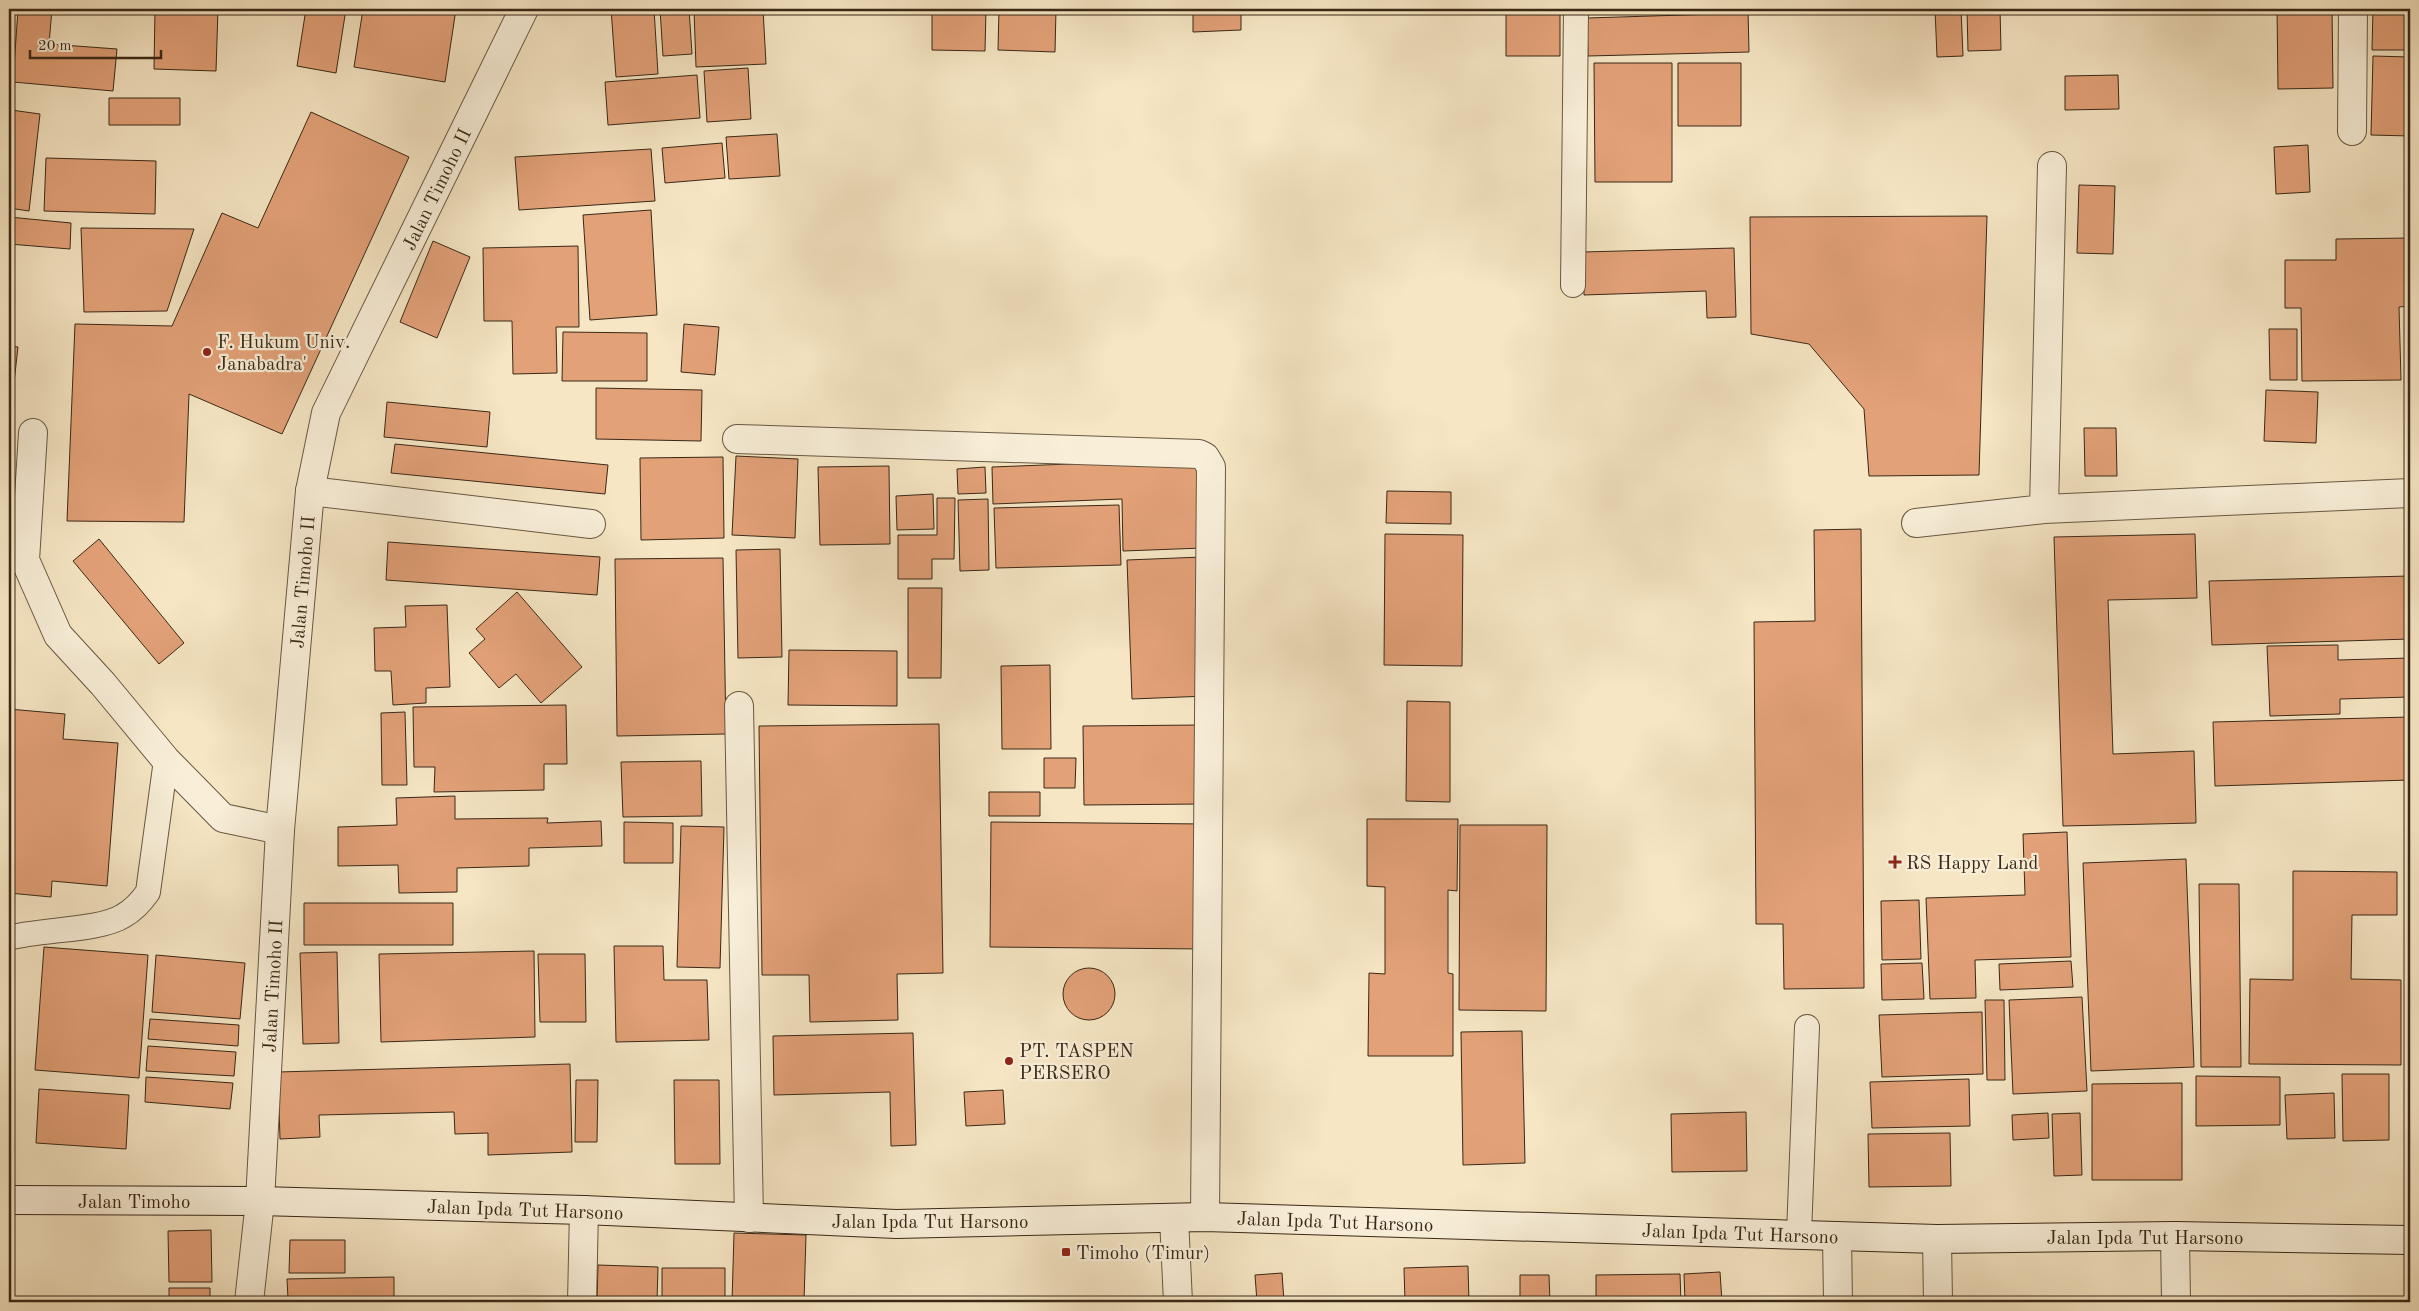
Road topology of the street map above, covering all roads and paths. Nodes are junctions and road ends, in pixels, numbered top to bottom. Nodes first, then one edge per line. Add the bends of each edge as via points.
1 (524, 9) edge
2 (1576, 9) edge
3 (2353, 9) edge
4 (2352, 132) dead end
5 (2052, 166) dead end
6 (1573, 285) dead end
7 (33, 433) dead end
8 (737, 439) dead end
9 (310, 491) junction
10 (2410, 493) edge
11 (2044, 509) junction
12 (1916, 523) dead end
13 (591, 524) dead end
14 (738, 706) dead end
15 (166, 760) junction
16 (280, 830) junction
17 (9, 938) edge
18 (1807, 1027) dead end
19 (9, 1200) edge
20 (260, 1201) junction
21 (584, 1210) junction
22 (1205, 1217) junction
23 (749, 1218) junction
24 (1174, 1218) junction
25 (1799, 1234) junction
26 (1837, 1236) junction
27 (2175, 1236) junction
28 (1937, 1239) junction
29 (2410, 1240) edge
30 (249, 1302) edge
31 (582, 1302) edge
32 (1178, 1302) edge
33 (1838, 1302) edge
34 (1938, 1302) edge
35 (2176, 1302) edge

1 - 9 street, Jalan Timoho II via 326,413
2 - 6 lane
3 - 4 street
5 - 11 street
7 - 15 street via 25,560 58,636
8 - 22 street via 1199,454 1208,461
9 - 13 street
9 - 16 street, Jalan Timoho II
10 - 11 street
11 - 12 street
14 - 23 street
15 - 16 street via 222,818
15 - 17 lane via 148,892 139,905 122,917 105,923
16 - 20 street, Jalan Timoho II
18 - 25 lane
19 - 20 street, Jalan Timoho
20 - 21 street, Jalan Ipda Tut Harsono
20 - 30 street, Jalan Timoho II
21 - 23 street, Jalan Ipda Tut Harsono
21 - 31 street
22 - 24 street, Jalan Ipda Tut Harsono
22 - 25 street, Jalan Ipda Tut Harsono
23 - 24 street, Jalan Ipda Tut Harsono via 896,1224
24 - 32 street
25 - 26 street, Jalan Ipda Tut Harsono
26 - 28 street, Jalan Ipda Tut Harsono
26 - 33 street
27 - 28 street, Jalan Ipda Tut Harsono
27 - 29 street, Jalan Ipda Tut Harsono
27 - 35 street
28 - 34 street

